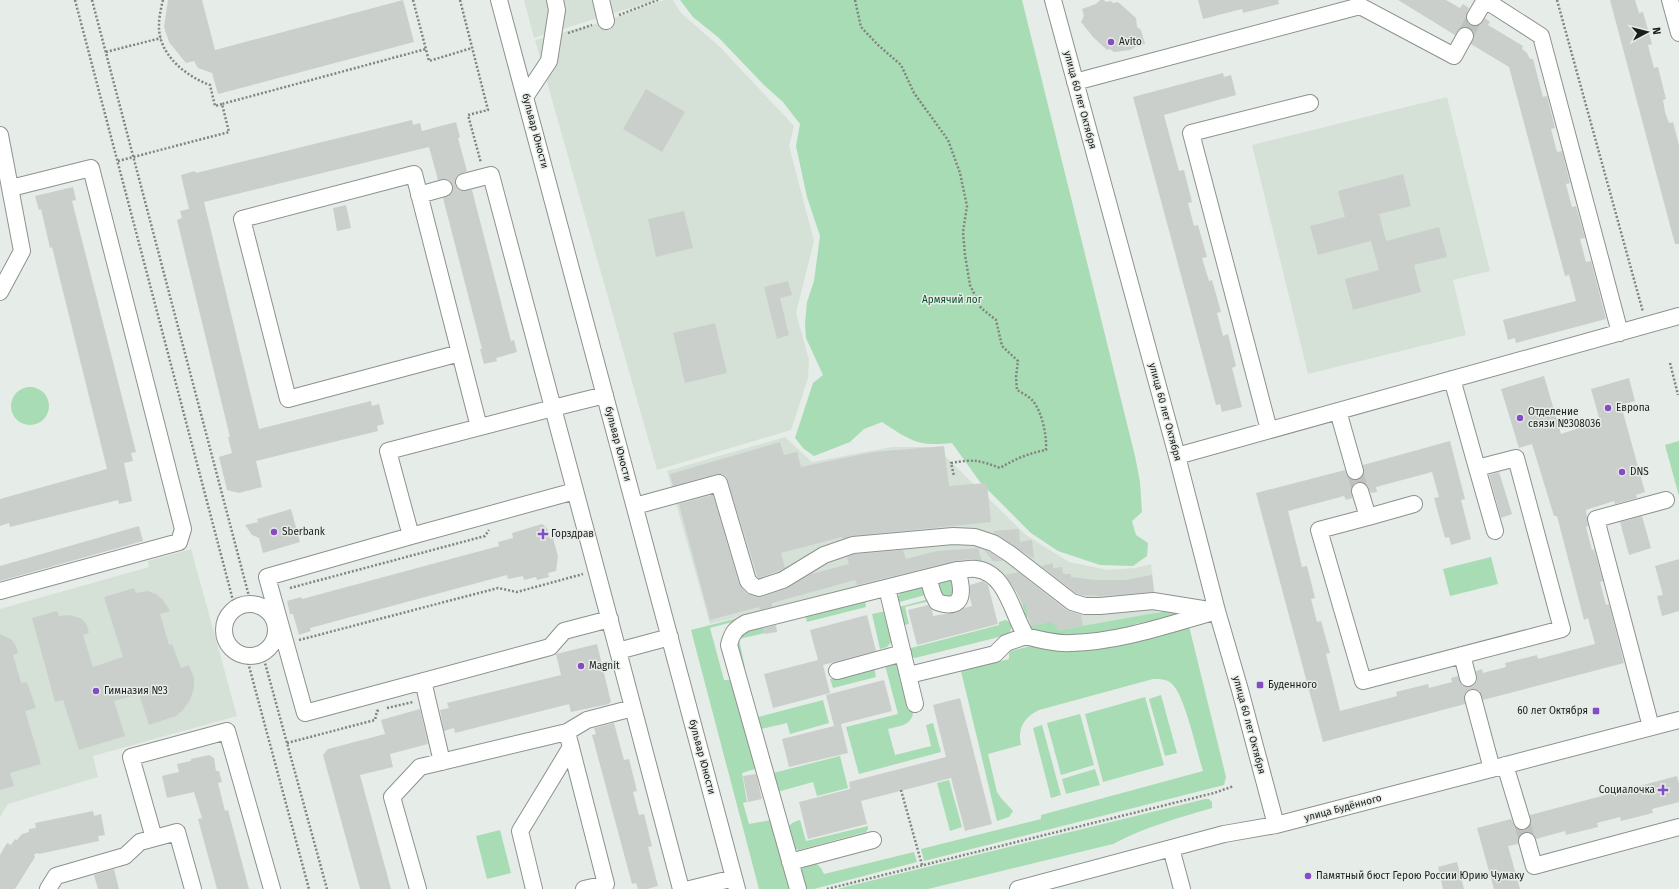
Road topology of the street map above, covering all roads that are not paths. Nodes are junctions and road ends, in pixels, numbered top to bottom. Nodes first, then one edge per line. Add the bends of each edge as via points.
1 (500, 0) edge
2 (556, 0) edge
3 (601, 0) edge
4 (1053, 0) edge
5 (1670, 0) edge
6 (1475, 17) tunnel mouth
7 (606, 21) dead end
8 (1679, 34) edge
9 (1465, 36) tunnel mouth
10 (1076, 82) junction
11 (525, 97) junction
12 (1310, 102) dead end
13 (0, 135) edge
14 (464, 182) dead end
15 (11, 188) junction
16 (444, 188) dead end
17 (419, 195) junction
18 (0, 292) edge
19 (1679, 316) edge
20 (1620, 333) junction
21 (460, 353) junction
22 (1452, 379) junction
23 (605, 395) junction
24 (554, 408) junction
25 (1338, 411) junction
26 (479, 427) junction
27 (1269, 430) junction
28 (1177, 456) junction
29 (1477, 468) junction
30 (1355, 471) tunnel mouth
31 (575, 491) junction
32 (1360, 491) tunnel mouth
33 (1666, 500) dead end
34 (1414, 504) dead end
35 (635, 506) junction
36 (1368, 517) junction
37 (1495, 531) dead end
38 (411, 536) junction
39 (957, 570) junction
40 (928, 578) junction
41 (887, 588) junction
42 (0, 591) edge
43 (1217, 611) junction
44 (610, 619) junction
45 (1026, 636) junction
46 (670, 637) junction
47 (618, 651) junction
48 (903, 653) junction
49 (246, 655) joint
50 (1462, 655) junction
51 (837, 671) dead end
52 (908, 675) junction
53 (1468, 678) dead end
54 (423, 681) junction
55 (1473, 698) dead end
56 (915, 704) dead end
57 (633, 708) junction
58 (1675, 719) edge
59 (1651, 727) junction
60 (569, 740) junction
61 (442, 762) junction
62 (1499, 767) junction
63 (1522, 821) tunnel mouth
64 (1276, 825) junction
65 (1679, 827) edge
66 (154, 838) junction
67 (873, 840) dead end
68 (1527, 841) tunnel mouth
69 (1171, 848) junction
70 (790, 862) junction
71 (736, 883) edge
72 (48, 889) edge
73 (193, 889) edge
74 (272, 889) edge
75 (418, 889) edge
76 (534, 889) edge
77 (584, 889) edge
78 (681, 889) edge
79 (690, 889) edge
80 (798, 889) edge
81 (1018, 889) edge
82 (1182, 889) edge

1 - 11 street, бульвар Юности
2 - 11 street via 557,10 549,61
3 - 7 street
4 - 10 street, улица 60 лет Октября
5 - 8 street
6 - 20 street via 1485,0 1541,36
9 - 10 street via 1454,56 1360,6
10 - 28 street, улица 60 лет Октября
11 - 23 street, бульвар Юности
12 - 27 street via 1191,133
13 - 15 street
14 - 24 street via 491,175
15 - 18 street via 22,250
15 - 42 street via 91,168 183,529 179,542
16 - 17 street
17 - 21 street
17 - 21 street via 414,174 242,219 288,399
19 - 20 street
20 - 22 street
21 - 26 street
22 - 25 street
22 - 29 street
23 - 24 street
23 - 35 street, бульвар Юности
24 - 26 street
24 - 31 street
25 - 27 street
25 - 30 street
26 - 38 street via 388,451
27 - 28 street
28 - 43 street, улица 60 лет Октября
29 - 37 street
29 - 50 street via 1516,458 1562,629
31 - 38 street
31 - 44 street
32 - 36 street
33 - 59 street via 1596,519
34 - 36 street
35 - 43 street via 719,483 748,581 758,588 782,580 824,555 854,545 954,536 975,537 993,542 1072,602 1085,606 1153,601
35 - 46 street, бульвар Юности
36 - 50 street via 1319,530 1363,682
38 - 54 street via 267,577 305,713
39 - 40 street
39 - 40 street via 962,596 956,603 946,605 937,602
39 - 45 street via 976,569 989,574 998,582
40 - 41 street
41 - 48 street
41 - 70 street via 746,624 737,628 731,635 730,645 736,672
43 - 45 street via 1127,635 1086,642 1061,643
43 - 64 street, улица 60 лет Октября
44 - 47 street
44 - 54 street via 564,631 550,648
45 - 52 street via 1006,643 995,654
46 - 47 street
46 - 71 street, бульвар Юности
47 - 57 street
48 - 51 street
48 - 52 street
49 - 49 street via 234,650 224,631 229,614 235,608 251,604 259,606 272,616 276,632 269,647 254,655
50 - 53 street
52 - 56 street
54 - 61 street
55 - 62 street
57 - 60 street via 587,720
57 - 78 street
58 - 59 street, улица Будённого
59 - 62 street, улица Будённого
60 - 61 street
60 - 76 street via 520,831
60 - 77 street via 606,884
61 - 75 street via 420,767 392,797
62 - 63 street
62 - 64 street, улица Будённого
64 - 69 street, улица Будённого via 1224,834
65 - 68 street via 1534,866
66 - 72 street via 140,842 126,856 56,876
66 - 73 street via 177,832
66 - 74 street via 131,757 228,731
67 - 70 street
69 - 81 street, улица Будённого
69 - 82 street
70 - 80 street
71 - 79 street

